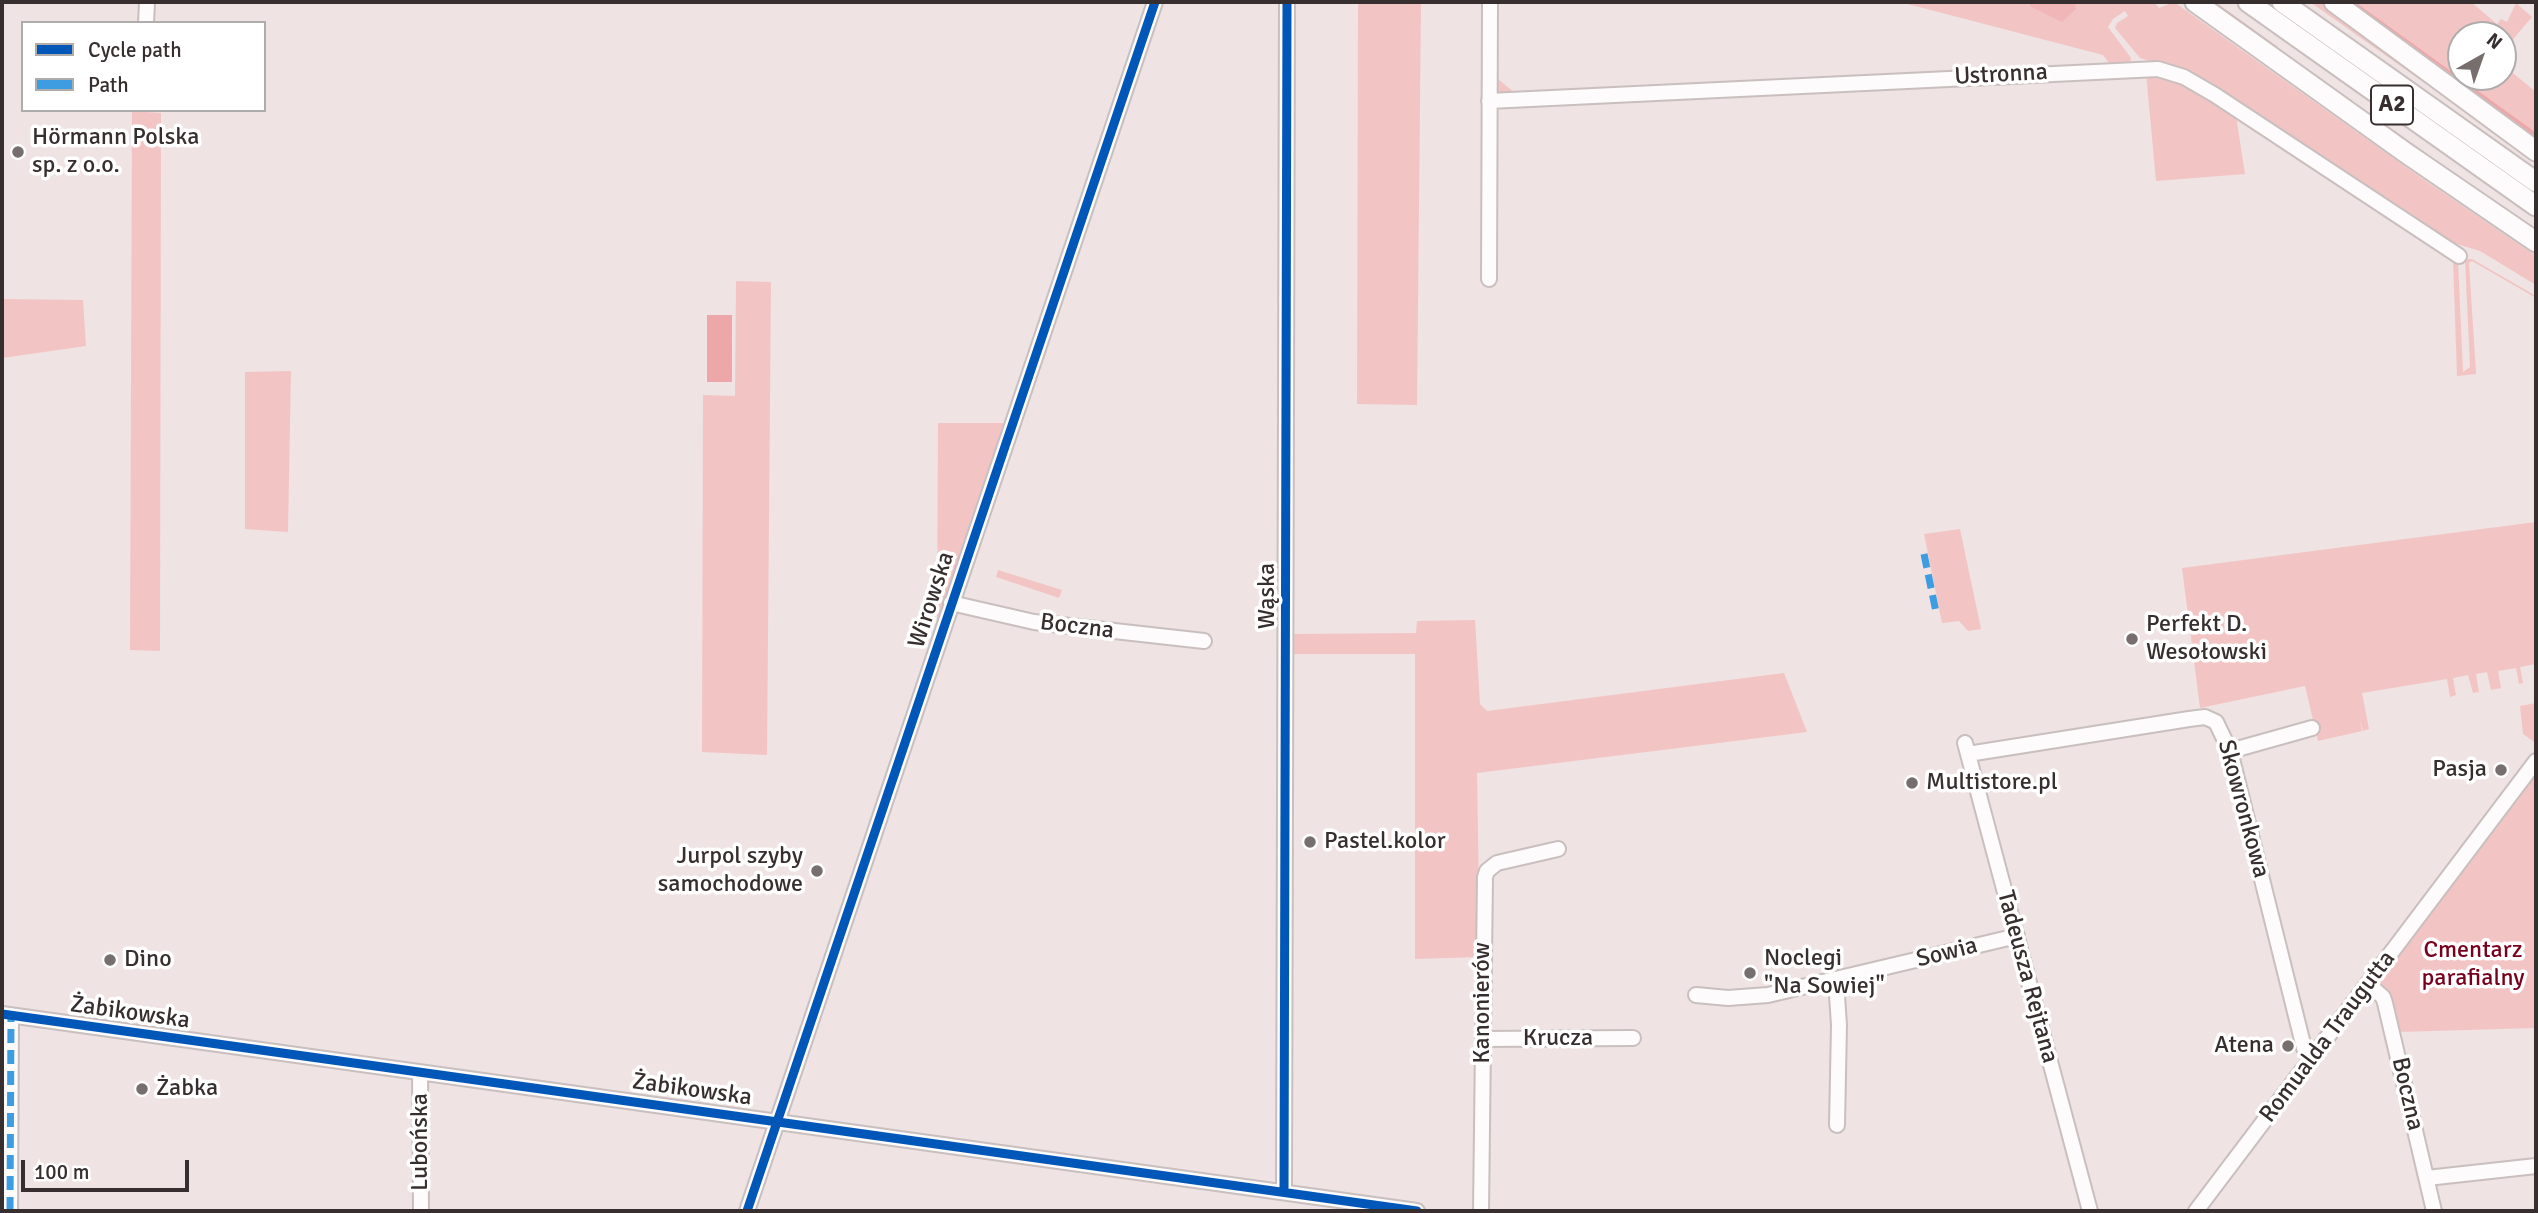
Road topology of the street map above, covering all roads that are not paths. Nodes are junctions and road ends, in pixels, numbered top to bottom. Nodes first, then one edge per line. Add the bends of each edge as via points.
1 (147, 2) edge
2 (1155, 2) edge
3 (1287, 2) edge
4 (1490, 2) edge
5 (2195, 2) edge
6 (2248, 2) edge
7 (2281, 2) edge
8 (2334, 2) edge
9 (146, 21) edge
10 (1489, 102) junction
11 (2536, 151) edge
12 (2536, 182) edge
13 (2536, 206) edge
14 (2536, 242) edge
15 (2459, 256) dead end
16 (1489, 279) dead end
17 (951, 603) junction
18 (1204, 641) dead end
19 (2312, 728) dead end
20 (1966, 748) joint
21 (2230, 751) junction
22 (2536, 761) edge
23 (1558, 849) dead end
24 (2017, 936) junction
25 (1836, 981) junction
26 (2368, 984) junction
27 (1696, 995) dead end
28 (7, 1015) edge
29 (1633, 1038) dead end
30 (1483, 1039) junction
31 (2312, 1059) junction
32 (420, 1072) junction
33 (777, 1121) junction
34 (1837, 1125) dead end
35 (2536, 1166) edge
36 (2427, 1178) junction
37 (1284, 1192) junction
38 (10, 1211) edge
39 (421, 1211) edge
40 (747, 1211) edge
41 (1418, 1211) edge
42 (1481, 1211) edge
43 (2090, 1211) edge
44 (2196, 1211) edge
45 (2434, 1211) edge

1 - 9 street
2 - 17 street, Wirowska
3 - 37 street, Wąska
4 - 10 street
5 - 14 highway
6 - 13 highway, A2
7 - 12 highway, A2
8 - 11 highway
10 - 15 street, Ustronna via 2158,68 2216,95
10 - 16 street
17 - 18 street, Boczna via 1034,622
17 - 33 street, Wirowska
19 - 21 street
20 - 21 street, Skowronkowa via 2205,717 2221,728
20 - 24 street, Tadeusza Rejtana
21 - 31 street, Skowronkowa via 2304,1048
22 - 26 street, Romualda Traugutta
23 - 30 street, Kanonierów via 1497,863 1487,871
24 - 25 street, Sowia
24 - 43 street, Tadeusza Rejtana
25 - 27 street, Sowia via 1755,997
25 - 34 street
26 - 31 street, Romualda Traugutta
26 - 36 street, Boczna via 2384,1000
28 - 32 street, Żabikowska
28 - 38 street
29 - 30 street, Krucza
30 - 42 street, Kanonierów
31 - 44 street, Romualda Traugutta
32 - 33 street, Żabikowska
32 - 39 street, Lubońska
33 - 37 street, Żabikowska
33 - 40 street, Wirowska
35 - 36 street
36 - 45 street, Boczna
37 - 41 street, Żabikowska

